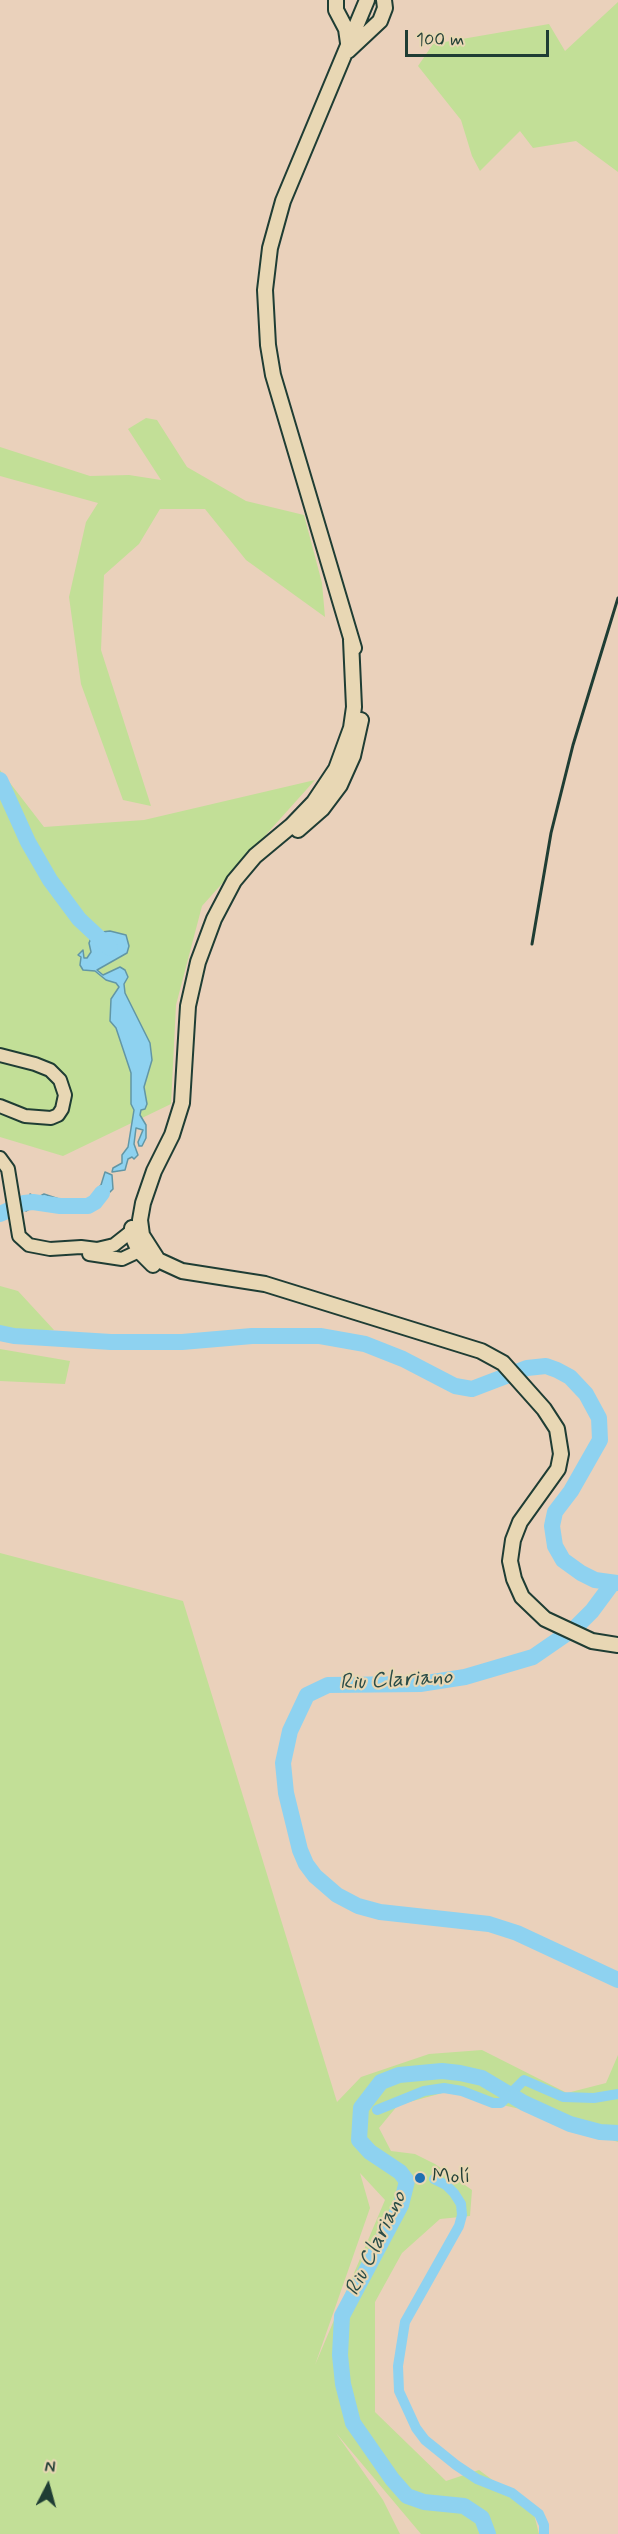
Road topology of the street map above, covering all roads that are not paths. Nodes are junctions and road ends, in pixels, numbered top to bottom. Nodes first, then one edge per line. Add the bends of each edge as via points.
1 (336, 0) edge
2 (367, 0) edge
3 (384, 0) edge
4 (346, 49) junction
5 (351, 640) junction
6 (351, 728) junction
7 (329, 800) junction
8 (244, 870) junction
9 (0, 1055) edge
10 (0, 1106) edge
11 (0, 1158) edge
12 (154, 1172) junction
13 (133, 1230) junction
14 (141, 1245) junction
15 (69, 1249) junction
16 (618, 1645) edge

1 - 4 main road via 336,10 346,29
2 - 4 main road
3 - 4 main road via 381,21
4 - 5 main road via 277,217 267,263 265,307 273,375
5 - 6 main road via 355,696
5 - 7 main road via 360,675 362,716 353,756
6 - 7 main road via 351,740
6 - 8 main road via 336,769 320,795
7 - 8 main road via 297,831
8 - 12 main road via 219,906 198,962 185,1033 182,1103
9 - 10 street via 50,1070 60,1080 65,1095 62,1109 51,1118 25,1116
11 - 15 street via 8,1169 19,1236 29,1245
12 - 13 main road via 134,1209
12 - 14 main road via 140,1213
13 - 14 main road
13 - 15 street via 114,1245
14 - 15 street via 129,1257 110,1259
14 - 16 main road via 158,1260 182,1271 265,1284 425,1333 503,1363 557,1429 561,1454 558,1469 520,1521 510,1561 514,1579 522,1597 556,1626 592,1641

